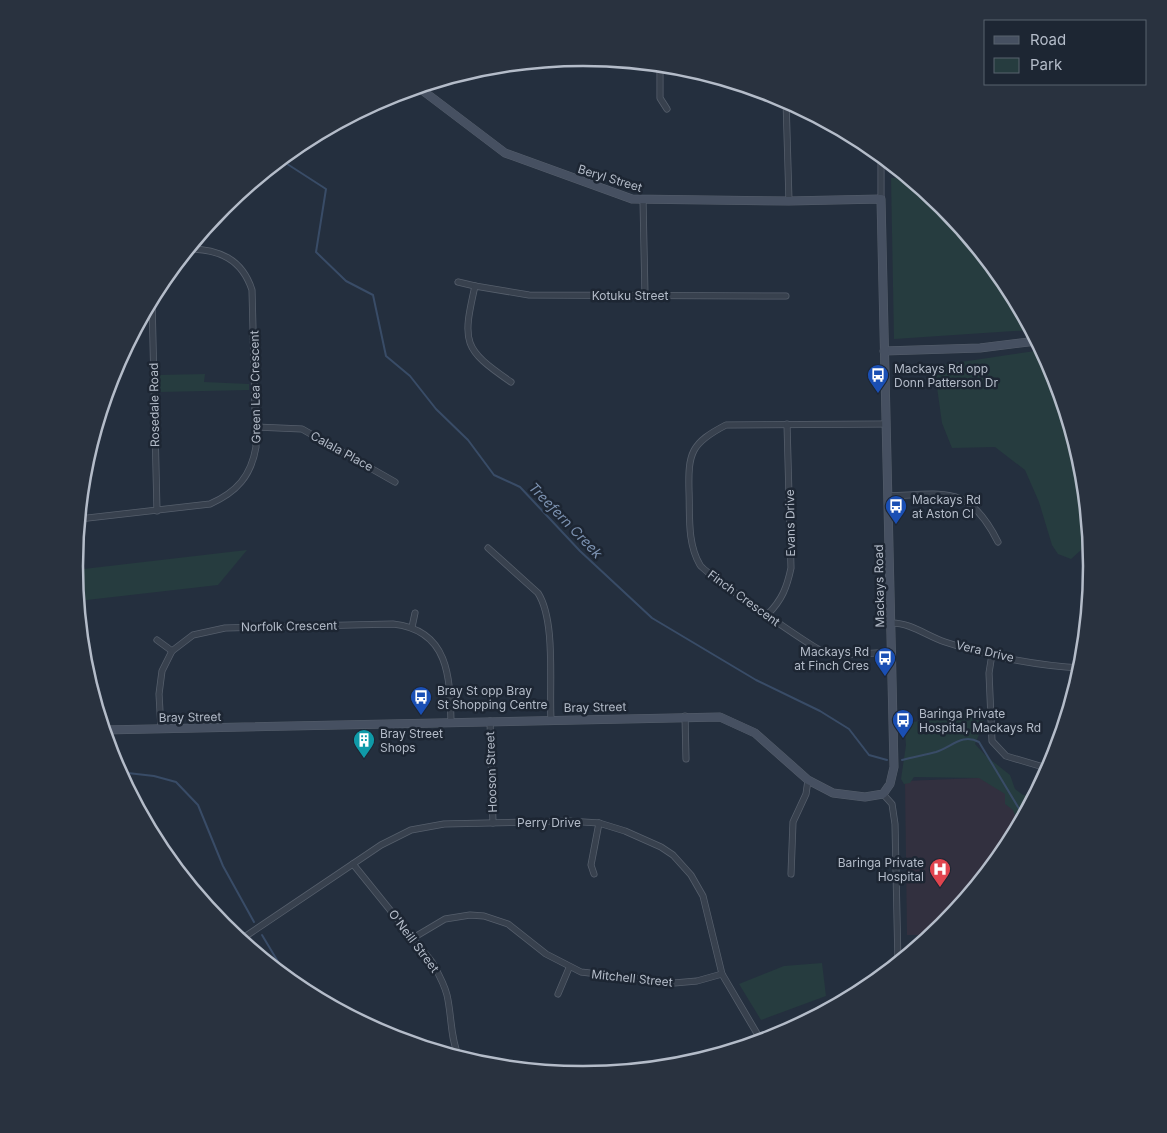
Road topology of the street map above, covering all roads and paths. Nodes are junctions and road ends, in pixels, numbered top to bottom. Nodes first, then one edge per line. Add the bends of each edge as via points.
1 (660, 73) edge
2 (425, 92) edge
3 (667, 109) dead end
4 (786, 109) edge
5 (881, 165) edge
6 (643, 200) junction
7 (881, 200) junction
8 (789, 202) junction
9 (197, 249) edge
10 (458, 282) dead end
11 (475, 286) junction
12 (645, 295) junction
13 (786, 296) dead end
14 (152, 313) edge
15 (1030, 341) edge
16 (884, 351) junction
17 (511, 382) dead end
18 (787, 424) junction
19 (886, 424) junction
20 (256, 427) junction
21 (395, 482) dead end
22 (889, 496) junction
23 (157, 511) junction
24 (86, 518) edge
25 (998, 542) dead end
26 (488, 548) dead end
27 (415, 613) dead end
28 (768, 614) junction
29 (892, 623) junction
30 (412, 627) junction
31 (158, 640) dead end
32 (172, 651) junction
33 (892, 652) junction
34 (992, 654) junction
35 (1073, 668) edge
36 (685, 716) junction
37 (551, 719) junction
38 (490, 721) junction
39 (451, 722) junction
40 (161, 729) junction
41 (111, 730) edge
42 (686, 759) dead end
43 (1042, 767) edge
44 (808, 780) junction
45 (882, 794) junction
46 (493, 823) junction
47 (599, 823) junction
48 (353, 864) junction
49 (594, 874) dead end
50 (791, 874) dead end
51 (246, 936) edge
52 (413, 938) junction
53 (898, 955) edge
54 (569, 968) junction
55 (722, 974) junction
56 (558, 994) dead end
57 (758, 1035) edge
58 (456, 1051) edge

1 - 3 street via 660,98
2 - 6 street, Beryl Street via 505,153 612,193
4 - 8 street
5 - 7 street
6 - 8 street, Beryl Street
6 - 12 street
7 - 8 street, Beryl Street
7 - 16 street, Mackays Road
9 - 20 street, Green Lea Crescent via 230,258 248,277 254,304
10 - 11 street, Kotuku Street
11 - 12 street, Kotuku Street via 528,295
11 - 17 street via 467,331 470,347 480,360
12 - 13 street, Kotuku Street
14 - 23 street, Rosedale Road
15 - 16 street via 980,348
16 - 19 street, Mackays Road
18 - 19 street, Finch Crescent
18 - 28 street, Evans Drive via 791,568 787,587
18 - 28 street, Finch Crescent via 726,425 704,436 693,451 689,473 692,544 701,566
19 - 22 street, Mackays Road
20 - 21 street, Calala Place via 302,429
20 - 23 street, Green Lea Crescent via 254,461 240,486 210,504
22 - 25 street via 954,495 980,513
22 - 29 street, Mackays Road
23 - 24 street, Green Lea Crescent
26 - 37 street via 538,593 544,606 550,651
27 - 30 street
28 - 33 street, Finch Crescent via 823,652
29 - 33 street, Mackays Road
29 - 34 street, Vera Drive via 904,623 946,642
30 - 32 street, Norfolk Crescent via 393,624 214,629 193,635
30 - 39 street via 435,646 447,666
31 - 32 street
32 - 40 street, Norfolk Crescent via 160,683
33 - 45 street, Mackays Road via 894,767 890,784
34 - 35 street, Vera Drive via 1057,668
34 - 43 street via 992,741 1006,756
36 - 37 street, Bray Street
36 - 42 street
36 - 44 street, Bray Street via 720,717 754,733
37 - 38 street, Bray Street
38 - 39 street, Bray Street
38 - 46 street, Hooson Street
39 - 40 street, Bray Street
40 - 41 street, Bray Street
44 - 45 street, Bray Street via 833,793 865,797
44 - 50 street via 806,794 793,822
45 - 53 street via 892,804 894,824
46 - 47 street, Perry Drive
46 - 48 street, Perry Drive via 444,824 411,830
47 - 49 street via 591,865
47 - 55 street, Perry Drive via 662,847 691,875 703,896
48 - 51 street, Perry Drive
48 - 52 street, O'Neill Street
52 - 54 street, Mitchell Street via 445,920 484,916 508,924
52 - 58 street, O'Neill Street via 432,962 444,986
54 - 55 street, Mitchell Street via 592,975 674,983
54 - 56 street
55 - 57 street, Perry Drive

